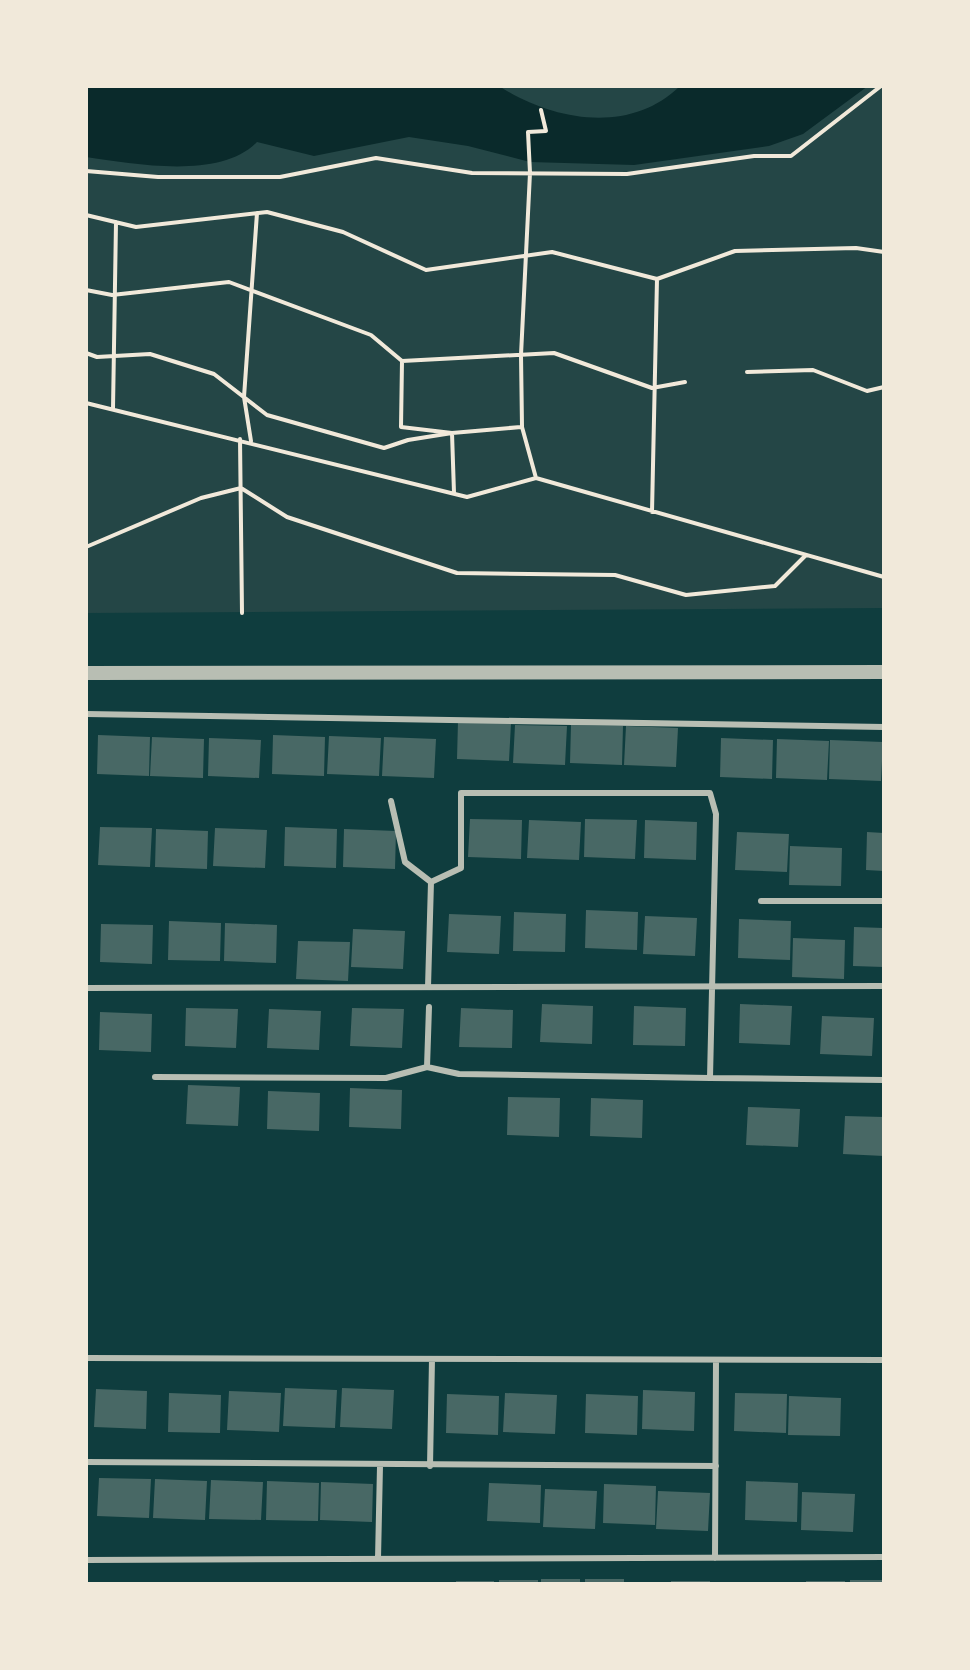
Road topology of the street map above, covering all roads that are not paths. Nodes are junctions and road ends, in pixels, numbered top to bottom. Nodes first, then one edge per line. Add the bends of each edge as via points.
1 (884, 672) edge
2 (86, 673) edge
3 (86, 714) edge
4 (884, 727) edge
5 (391, 801) dead end
6 (431, 882) junction
7 (761, 901) dead end
8 (884, 901) edge
9 (712, 986) junction
10 (884, 986) edge
11 (428, 987) junction
12 (86, 988) edge
13 (429, 1007) dead end
14 (427, 1067) junction
15 (155, 1077) dead end
16 (710, 1078) junction
17 (884, 1080) edge
18 (86, 1358) edge
19 (432, 1359) junction
20 (716, 1360) junction
21 (884, 1360) edge
22 (86, 1462) edge
23 (380, 1466) junction
24 (430, 1466) junction
25 (716, 1466) junction
26 (884, 1557) edge
27 (715, 1558) junction
28 (378, 1559) junction
29 (86, 1560) edge

1 - 2 street
3 - 4 lane
5 - 6 lane via 405,862
6 - 9 lane via 461,868 461,793 710,793 716,814
6 - 11 lane
7 - 8 lane
9 - 10 lane
9 - 11 lane
9 - 16 lane
11 - 12 lane
13 - 14 lane
14 - 15 lane via 386,1078
14 - 16 lane via 459,1074
16 - 17 lane
18 - 19 lane
19 - 20 lane
19 - 24 lane
20 - 21 lane
20 - 25 lane
22 - 23 lane
23 - 24 lane
23 - 28 lane
24 - 25 lane
25 - 27 lane
26 - 27 lane
27 - 28 lane
28 - 29 lane

